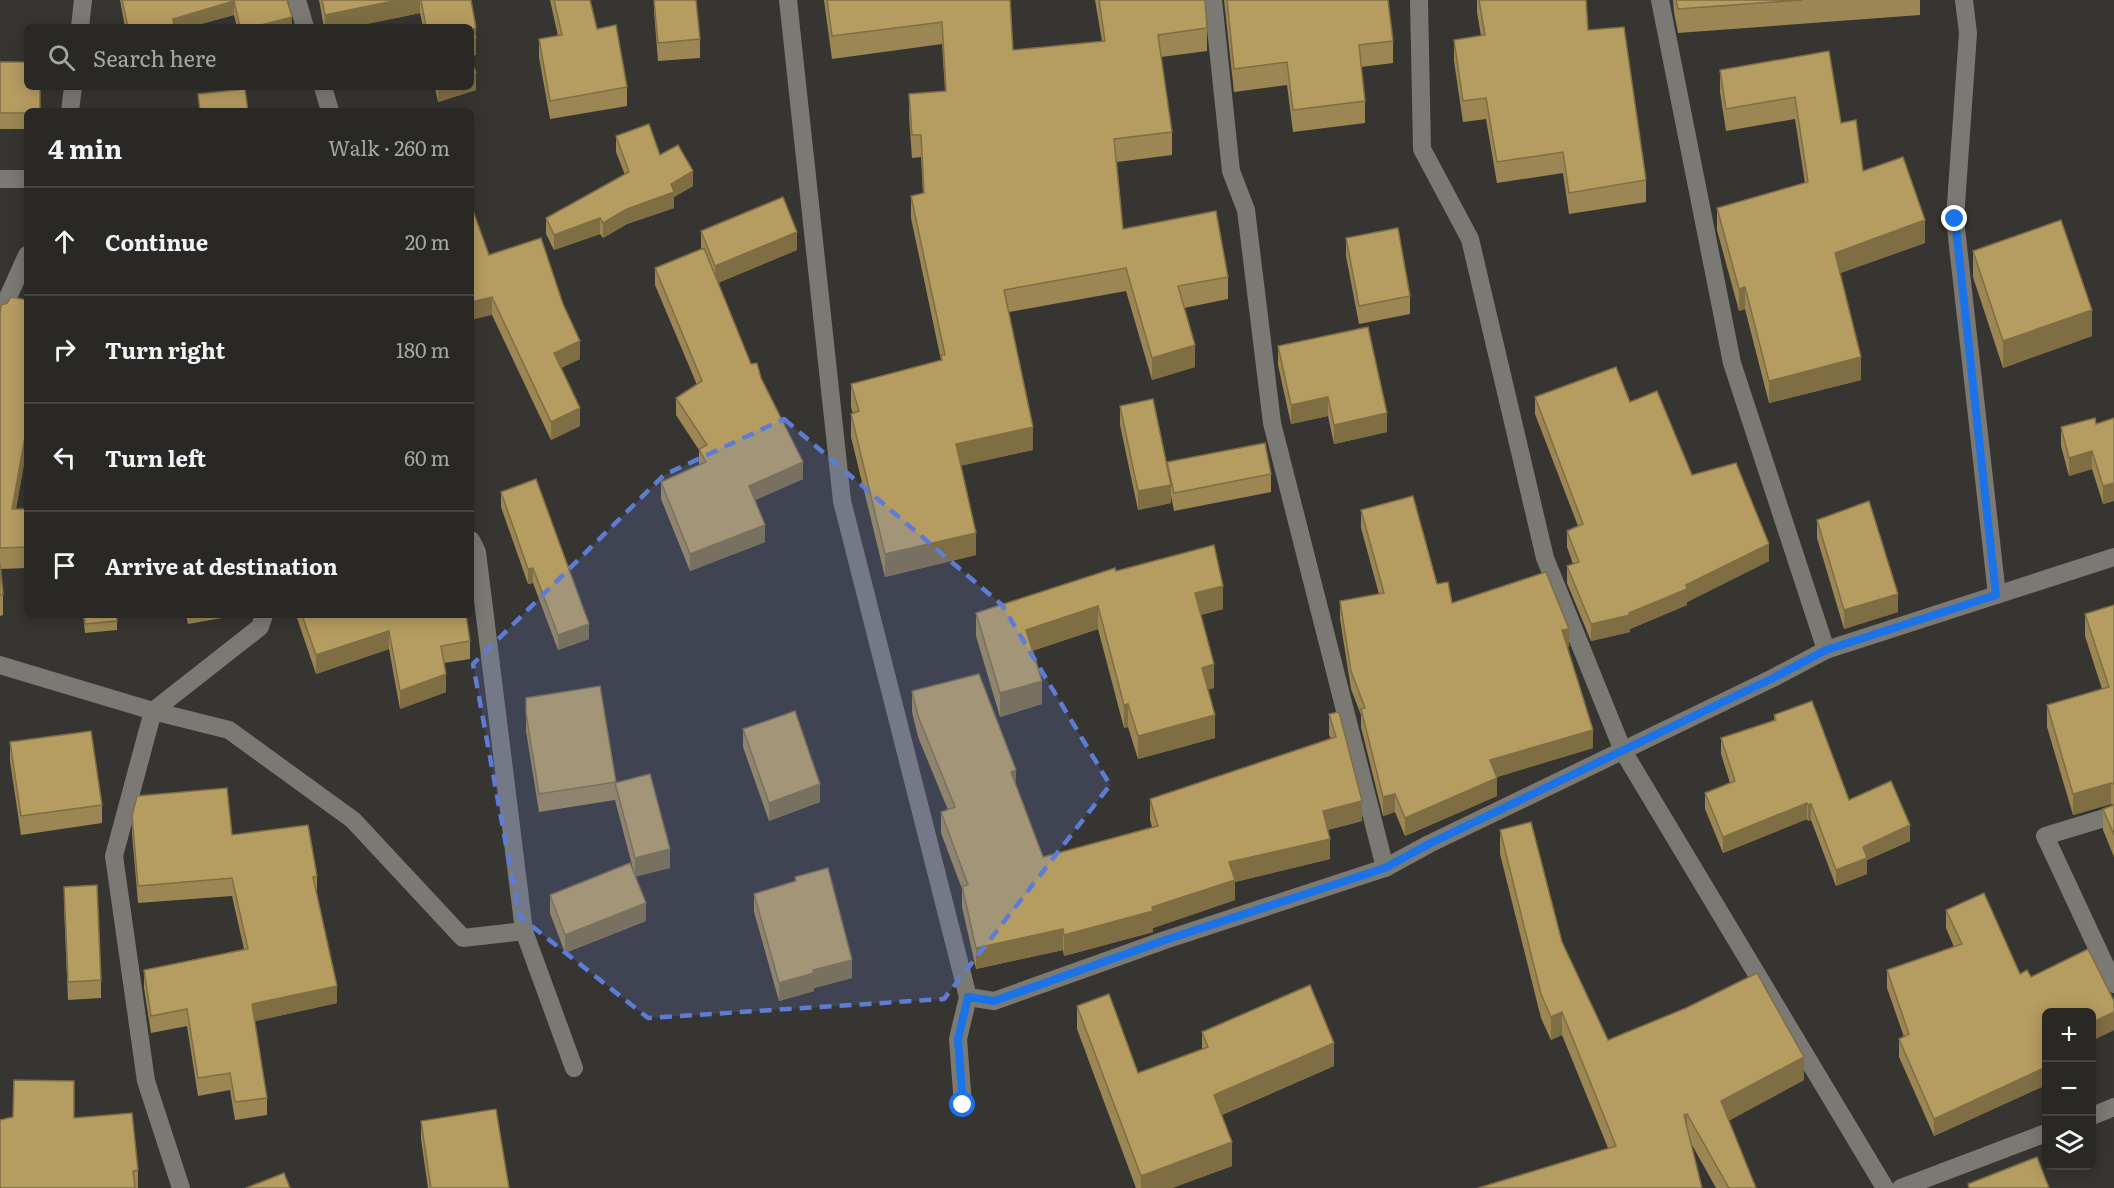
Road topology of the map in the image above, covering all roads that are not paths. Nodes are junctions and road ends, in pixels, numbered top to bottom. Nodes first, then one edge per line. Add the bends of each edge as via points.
1 (83, 0) edge
2 (297, 0) edge
3 (788, 0) edge
4 (1213, 0) edge
5 (1419, 0) edge
6 (1660, 0) edge
7 (1964, 0) edge
8 (80, 24) edge
9 (304, 24) edge
10 (73, 90) edge
11 (324, 90) edge
12 (70, 108) edge
13 (329, 108) edge
14 (24, 179) edge
15 (0, 180) edge
16 (24, 262) edge
17 (0, 315) edge
18 (474, 546) edge
19 (2114, 557) edge
20 (1996, 595) junction
21 (263, 618) edge
22 (1826, 650) junction
23 (0, 664) edge
24 (153, 711) junction
25 (1623, 751) junction
26 (2114, 815) edge
27 (1385, 868) junction
28 (524, 931) junction
29 (2114, 984) edge
30 (968, 997) junction
31 (574, 1068) dead end
32 (963, 1105) dead end
33 (2114, 1107) edge
34 (2096, 1114) edge
35 (2042, 1135) edge
36 (181, 1188) edge
37 (1886, 1188) edge
38 (1901, 1188) edge

1 - 8 street
2 - 9 street
3 - 30 street via 842,501
4 - 27 street via 1231,171 1246,210 1272,423
5 - 25 street via 1422,149 1470,239 1545,558
6 - 22 street via 1732,363
7 - 20 street via 1968,33 1955,219
10 - 12 street
11 - 13 street
14 - 15 street
16 - 17 street
18 - 28 street
19 - 20 street
20 - 22 street
21 - 24 street via 260,627
22 - 25 street
23 - 24 street
24 - 28 street via 229,730 352,820 463,938
24 - 36 street via 114,856 146,1081
25 - 27 street
25 - 37 street
26 - 29 street via 2045,836
27 - 30 street via 994,1001
28 - 31 street
30 - 32 street via 958,1039
33 - 34 street
35 - 38 street

